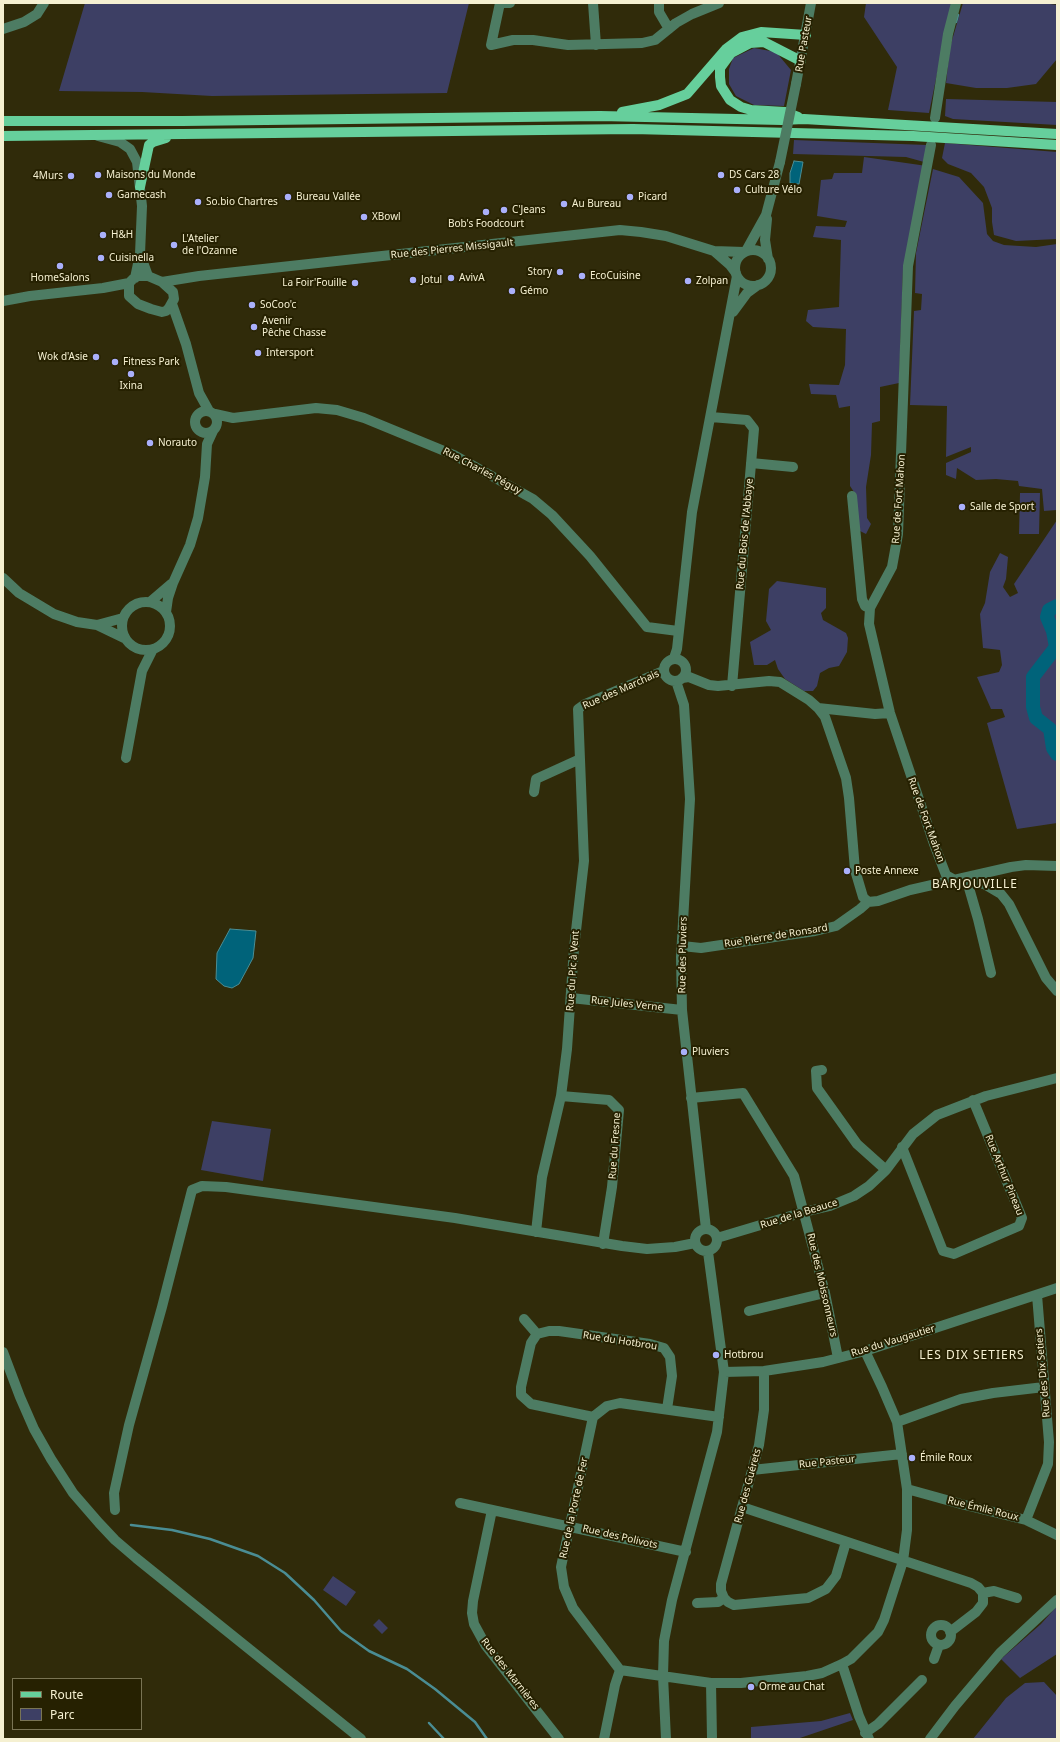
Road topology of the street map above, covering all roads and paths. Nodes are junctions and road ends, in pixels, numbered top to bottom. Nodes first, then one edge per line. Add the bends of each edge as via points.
1 (44, 3) edge
2 (510, 3) edge
3 (593, 3) edge
4 (659, 3) edge
5 (719, 3) edge
6 (811, 3) edge
7 (956, 3) edge
8 (3, 29) edge
9 (670, 29) junction
10 (806, 35) junction
11 (596, 45) junction
12 (801, 61) junction
13 (600, 116) junction
14 (935, 118) dead end
15 (804, 119) junction
16 (3, 121) edge
17 (92, 134) junction
18 (180, 134) junction
19 (1057, 134) edge
20 (3, 136) edge
21 (931, 145) dead end
22 (1057, 145) edge
23 (140, 187) junction
24 (766, 215) junction
25 (714, 251) junction
26 (745, 252) junction
27 (140, 254) junction
28 (768, 259) junction
29 (737, 275) junction
30 (148, 276) junction
31 (188, 279) junction
32 (132, 280) junction
33 (162, 282) junction
34 (758, 285) junction
35 (103, 288) junction
36 (173, 292) junction
37 (129, 296) junction
38 (3, 301) edge
39 (172, 304) junction
40 (162, 312) junction
41 (730, 317) junction
42 (180, 329) junction
43 (199, 393) junction
44 (212, 413) junction
45 (198, 414) junction
46 (711, 417) junction
47 (233, 418) junction
48 (215, 429) junction
49 (199, 430) junction
50 (207, 444) junction
51 (751, 463) junction
52 (793, 467) dead end
53 (852, 496) dead end
54 (3, 578) edge
55 (173, 583) junction
56 (150, 602) junction
57 (870, 608) junction
58 (166, 612) junction
59 (123, 618) junction
60 (97, 625) junction
61 (678, 631) junction
62 (124, 638) junction
63 (134, 647) junction
64 (153, 649) junction
65 (674, 658) junction
66 (142, 671) junction
67 (664, 671) junction
68 (679, 679) junction
69 (732, 686) junction
70 (818, 708) junction
71 (578, 709) joint
72 (890, 713) junction
73 (126, 758) dead end
74 (580, 759) junction
75 (534, 792) dead end
76 (1057, 866) edge
77 (955, 880) junction
78 (967, 881) junction
79 (868, 902) junction
80 (682, 946) junction
81 (991, 973) dead end
82 (1057, 991) edge
83 (571, 998) junction
84 (682, 1010) junction
85 (822, 1070) dead end
86 (1057, 1078) edge
87 (561, 1096) junction
88 (691, 1098) junction
89 (973, 1100) junction
90 (902, 1147) junction
91 (886, 1170) junction
92 (804, 1212) junction
93 (706, 1229) junction
94 (536, 1232) junction
95 (718, 1238) junction
96 (695, 1243) junction
97 (603, 1244) junction
98 (708, 1252) junction
99 (1057, 1288) edge
100 (825, 1293) junction
101 (1037, 1295) junction
102 (749, 1311) dead end
103 (524, 1319) dead end
104 (537, 1334) junction
105 (865, 1351) junction
106 (3, 1352) edge
107 (838, 1358) junction
108 (764, 1371) junction
109 (724, 1372) junction
110 (1044, 1388) junction
111 (667, 1410) junction
112 (593, 1417) junction
113 (719, 1417) junction
114 (897, 1422) junction
115 (902, 1454) junction
116 (752, 1470) junction
117 (907, 1489) junction
118 (460, 1503) dead end
119 (742, 1507) junction
120 (115, 1510) dead end
121 (492, 1510) junction
122 (1026, 1520) junction
123 (569, 1526) junction
124 (1057, 1535) edge
125 (846, 1542) junction
126 (686, 1552) junction
127 (903, 1561) junction
128 (983, 1593) junction
129 (724, 1598) junction
130 (1016, 1598) dead end
131 (1057, 1600) edge
132 (697, 1602) dead end
133 (950, 1632) junction
134 (940, 1645) junction
135 (934, 1659) dead end
136 (842, 1664) junction
137 (620, 1670) junction
138 (663, 1676) junction
139 (922, 1680) dead end
140 (711, 1683) junction
141 (867, 1737) edge
142 (361, 1739) edge
143 (560, 1739) edge
144 (604, 1739) edge
145 (666, 1739) edge
146 (712, 1739) edge
147 (930, 1739) edge

1 - 8 street via 37,14 24,22
2 - 11 street via 500,4 491,45 513,40 533,40 568,45
3 - 11 street
4 - 9 street via 659,12
5 - 9 street via 692,14
6 - 10 street, Rue Pasteur
7 - 14 street via 948,34
9 - 11 street via 655,40 642,43
10 - 12 street, Rue Pasteur
10 - 13 main road via 761,32 742,37 726,49 687,94 659,105
12 - 15 main road via 764,42 750,43 731,53 720,68 720,77 721,86 730,100 741,107 785,112
12 - 24 street, Rue Pasteur, bridge
13 - 15 main road
13 - 16 main road
15 - 19 main road
17 - 18 main road
17 - 20 main road
17 - 23 street via 120,142 130,149 137,162
18 - 22 main road via 633,129 913,136
18 - 23 main road via 149,145
21 - 57 street, Rue de Fort Mahon via 908,266 898,534 892,567
23 - 27 street
24 - 26 street
24 - 28 street via 765,240
25 - 26 street, Rue des Pierres Missigault
25 - 29 street, Rue des Pierres Missigault
25 - 31 street, Rue des Pierres Missigault via 666,236 620,230
26 - 28 street via 757,250
26 - 29 street via 735,265
27 - 30 street
27 - 32 street
28 - 34 street via 770,273 767,279
29 - 34 street via 746,284
29 - 41 street
30 - 32 street
30 - 33 street
31 - 33 street, Rue des Pierres Missigault
31 - 36 street
32 - 35 street
32 - 37 street
33 - 36 street
34 - 41 street via 747,293
35 - 37 street
35 - 38 street
36 - 39 street
37 - 40 street via 138,304
39 - 40 street
39 - 42 street
40 - 42 street
41 - 46 street
42 - 43 street
43 - 44 street
43 - 45 street
44 - 45 street via 203,411
44 - 47 street, Rue Charles Péguy
44 - 48 street via 218,422
45 - 49 street via 195,423
46 - 51 street, Rue du Bois de l'Abbaye via 747,420 752,425 754,429
46 - 61 street via 692,512
47 - 48 street, Rue Charles Péguy
47 - 61 street, Rue Charles Péguy via 316,408 337,410 364,418 454,455 533,499 552,515 590,556 648,627
48 - 49 street via 205,433
48 - 50 street
49 - 50 street
50 - 55 street via 205,478 198,518 190,545
51 - 52 street
51 - 69 street, Rue du Bois de l'Abbaye
53 - 57 street via 862,598 865,606
54 - 60 street via 19,594 54,614 77,622
55 - 56 street
55 - 58 street
56 - 58 street
56 - 59 street via 136,603
57 - 72 street, Rue de Fort Mahon via 869,624
58 - 64 street via 170,625 168,636 162,644
59 - 60 street
59 - 62 street
60 - 62 street
61 - 65 street
62 - 63 street
63 - 64 street
63 - 66 street
64 - 66 street
65 - 67 street via 667,661
65 - 68 street via 681,660 685,665 686,672
66 - 73 street
67 - 68 street via 669,680
67 - 71 street, Rue des Marchais
68 - 69 street via 689,677 709,685
68 - 80 street, Rue des Pluviers via 684,705 690,799
69 - 70 street via 780,682
70 - 72 street via 875,714
70 - 79 street via 825,717 846,778 855,870 863,897
71 - 74 street, Rue du Pic à Vent
72 - 77 street, Rue de Fort Mahon via 946,875
74 - 75 street via 536,779
74 - 83 street, Rue du Pic à Vent via 584,861
76 - 77 street, Rue Pierre de Ronsard via 1019,866
77 - 78 street
77 - 79 street, Rue Pierre de Ronsard
78 - 81 street
78 - 82 street via 984,884 1001,894 1012,910 1046,978
79 - 80 street, Rue Pierre de Ronsard via 836,926 795,935 701,948
80 - 84 street, Rue des Pluviers
83 - 84 street, Rue Jules Verne
83 - 87 street, Rue du Pic à Vent
84 - 88 street, Rue des Pluviers
85 - 91 street via 816,1071 817,1088 857,1144
86 - 89 street, Rue de la Beauce
87 - 94 street, Rue du Pic à Vent via 542,1177
87 - 97 street, Rue du Fresne via 609,1100 619,1110 612,1187
88 - 92 street, Rue des Moissonneurs via 743,1093 794,1176
88 - 93 street, Rue des Pluviers
89 - 90 street, Rue de la Beauce via 937,1115 913,1134
89 - 90 street, Rue Arthur Pineau via 1022,1218 1020,1226 954,1254 943,1251
90 - 91 street, Rue de la Beauce
91 - 92 street, Rue de la Beauce via 854,1196 830,1206
92 - 95 street, Rue de la Beauce
92 - 100 street, Rue des Moissonneurs
93 - 95 street via 713,1231
93 - 96 street via 696,1234
94 - 97 street
94 - 120 street via 454,1218 226,1188 202,1186 192,1190 129,1425 114,1493
95 - 98 street via 715,1248
96 - 97 street via 647,1249
96 - 98 street via 701,1250
98 - 109 street
99 - 101 street, Rue du Vaugautier
100 - 102 street
100 - 107 street, Rue des Moissonneurs
101 - 105 street, Rue du Vaugautier
101 - 110 street, Rue des Dix Setiers
103 - 104 street
104 - 111 street, Rue du Hotbrou via 559,1331 664,1348 670,1357 672,1376
104 - 112 street via 531,1343 521,1395 531,1404
105 - 107 street, Rue du Vaugautier
105 - 114 street
106 - 142 street via 20,1397 51,1460 73,1493 99,1523 142,1563
107 - 108 street, Rue du Vaugautier
108 - 109 street, Rue du Vaugautier
108 - 116 street, Rue des Guérets via 762,1428
109 - 113 street
110 - 114 street via 993,1392
110 - 122 street, Rue des Dix Setiers via 1049,1442 1048,1464
111 - 112 street via 620,1403 607,1406
111 - 113 street
112 - 123 street, Rue de la Porte de Fer
113 - 126 street via 718,1432
114 - 115 street
115 - 116 street, Rue Pasteur
115 - 117 street
116 - 119 street, Rue des Guérets
117 - 122 street, Rue Émile Roux
117 - 127 street via 907,1530
118 - 121 street, Rue des Polivots
119 - 125 street
119 - 129 street, Rue des Guérets via 721,1584
121 - 123 street, Rue des Polivots
121 - 143 street, Rue des Marnières via 473,1601 474,1624 486,1646
122 - 124 street, Rue Émile Roux
123 - 126 street, Rue des Polivots
123 - 137 street, Rue de la Porte de Fer via 561,1567 564,1587 572,1608
125 - 127 street
125 - 129 street via 836,1576 826,1589 808,1598 734,1605
126 - 138 street via 672,1600 664,1641
127 - 128 street via 971,1583
127 - 136 street via 892,1600 878,1632 851,1659
128 - 130 street via 994,1591
128 - 133 street via 983,1603 976,1612
129 - 132 street via 718,1602
131 - 147 street via 996,1658 954,1706
133 - 134 street via 947,1642
133 - 134 street via 947,1627 941,1625 933,1629 931,1638
134 - 135 street
136 - 140 street via 822,1673 807,1676 741,1683
136 - 141 street
137 - 138 street
137 - 144 street
138 - 140 street
138 - 145 street
139 - 141 street
140 - 146 street

